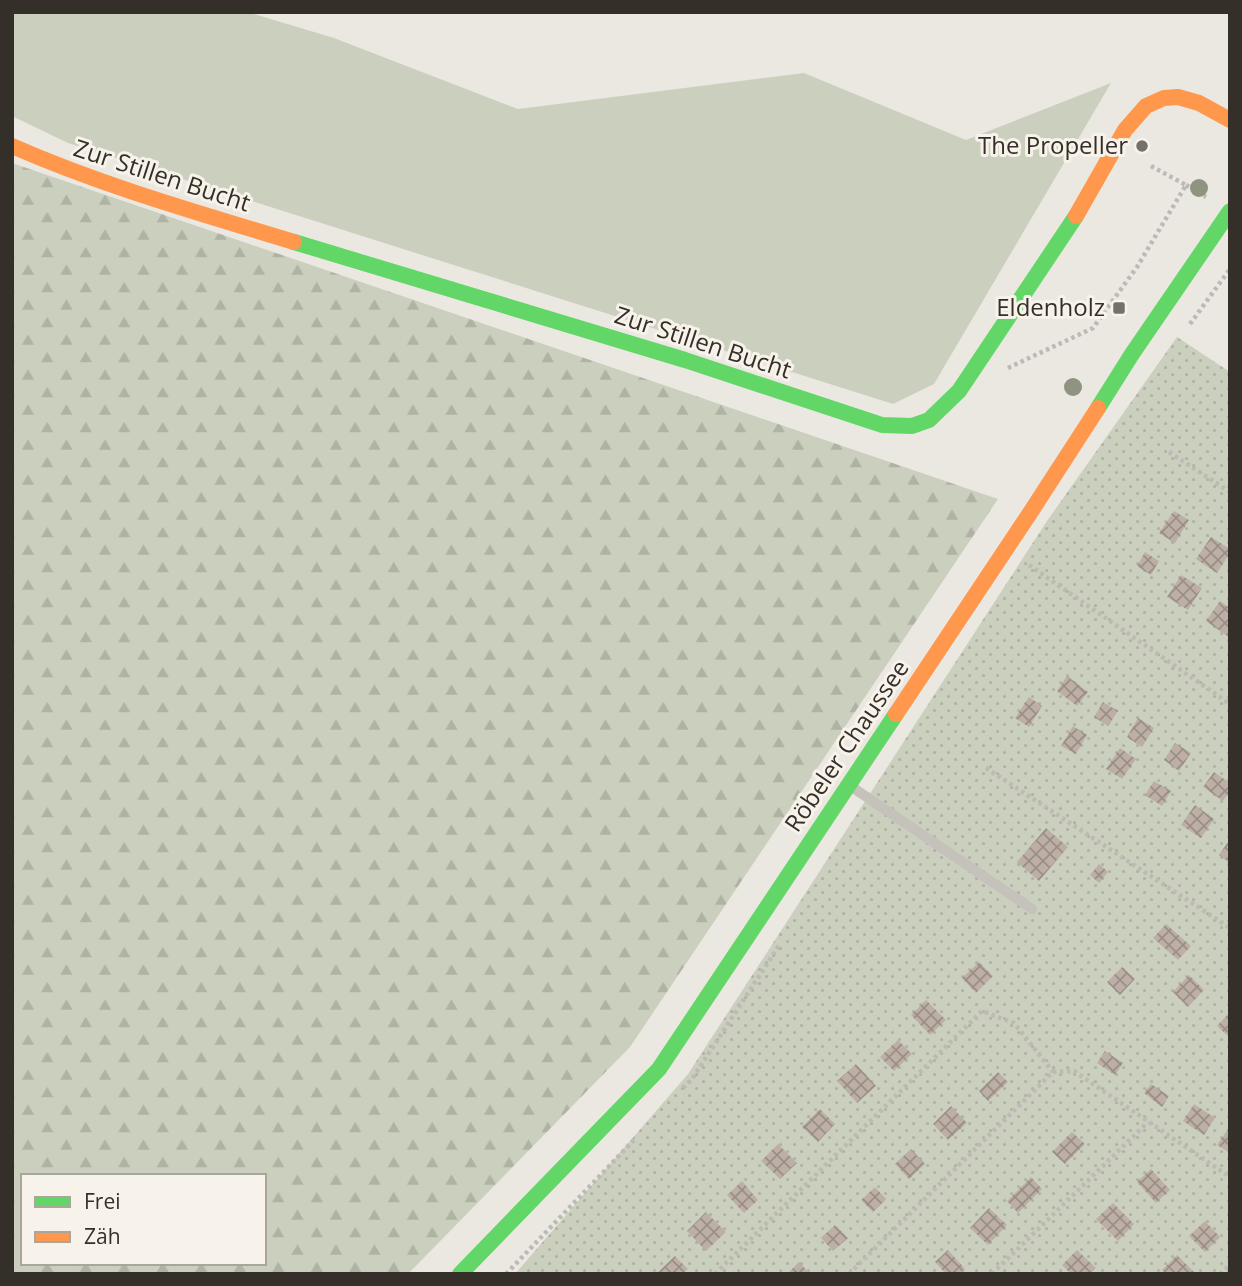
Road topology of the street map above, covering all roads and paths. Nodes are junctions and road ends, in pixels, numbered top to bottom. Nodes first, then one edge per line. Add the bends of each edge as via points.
1 (1230, 120) edge
2 (12, 146) edge
3 (1149, 165) dead end
4 (1230, 211) edge
5 (1008, 368) dead end
6 (1168, 452) dead end
7 (1230, 492) edge
8 (1006, 547) junction
9 (1230, 704) edge
10 (986, 768) dead end
11 (848, 785) junction
12 (1032, 909) dead end
13 (1230, 928) edge
14 (1054, 1072) junction
15 (1148, 1122) junction
16 (1230, 1177) edge
17 (1230, 1265) edge
18 (460, 1274) edge
19 (715, 1274) edge
20 (849, 1274) edge
21 (992, 1274) edge
22 (1220, 1274) edge

1 - 2 street, Zur Stillen Bucht via 1178,97 1146,106 1125,130 1077,214 959,391 929,420 896,427 212,217 60,167
3 - 5 path via 1186,185 1137,267 1093,328
4 - 8 street, Röbeler Chaussee
6 - 7 path
8 - 9 path
8 - 11 street, Röbeler Chaussee
10 - 13 path
11 - 12 lane
11 - 18 street, Röbeler Chaussee via 659,1069
14 - 15 path via 1074,1072
14 - 19 path via 1014,1023 982,1011
14 - 20 path
15 - 16 path
15 - 21 path
17 - 22 path

